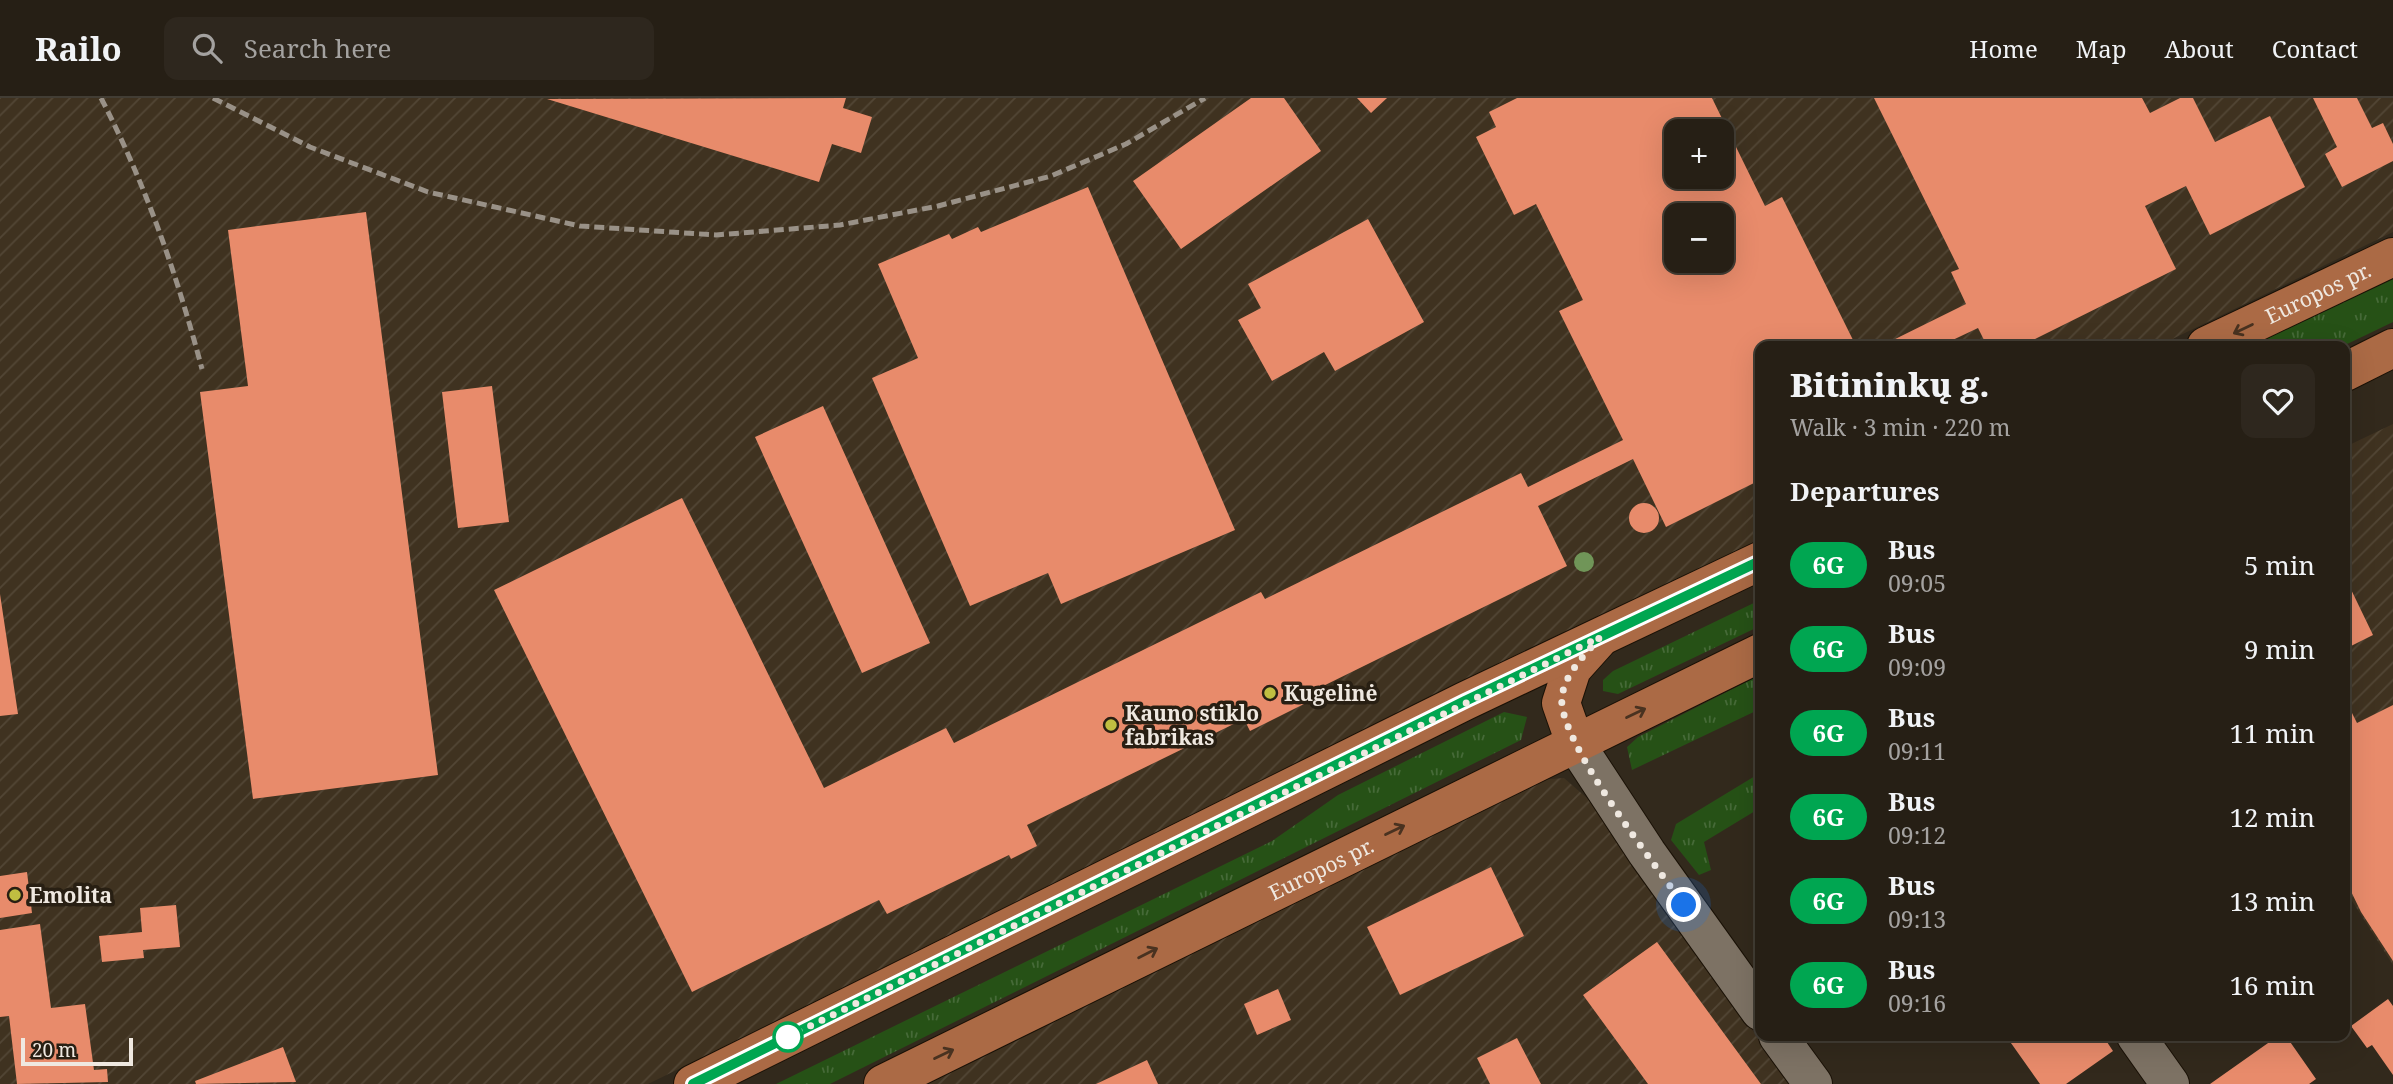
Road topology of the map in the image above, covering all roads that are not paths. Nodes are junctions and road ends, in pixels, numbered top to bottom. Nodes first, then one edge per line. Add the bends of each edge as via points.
1 (2393, 257) edge
2 (2217, 341) edge
3 (2393, 348) edge
4 (2350, 370) edge
5 (1755, 563) edge
6 (1600, 637) junction
7 (1755, 655) edge
8 (1575, 743) junction
9 (1755, 1004) edge
10 (1782, 1041) edge
11 (2140, 1041) edge
12 (693, 1084) edge
13 (883, 1084) edge
14 (1813, 1084) edge
15 (2170, 1084) edge

1 -> 2 main road, Europos pr.
3 - 4 main road
5 - 6 main road
6 - 8 main road via 1572,669 1561,703
6 - 12 main road
8 -> 7 main road, Europos pr.
8 - 9 street
13 -> 8 main road, Europos pr.
10 - 14 street
11 - 15 street

